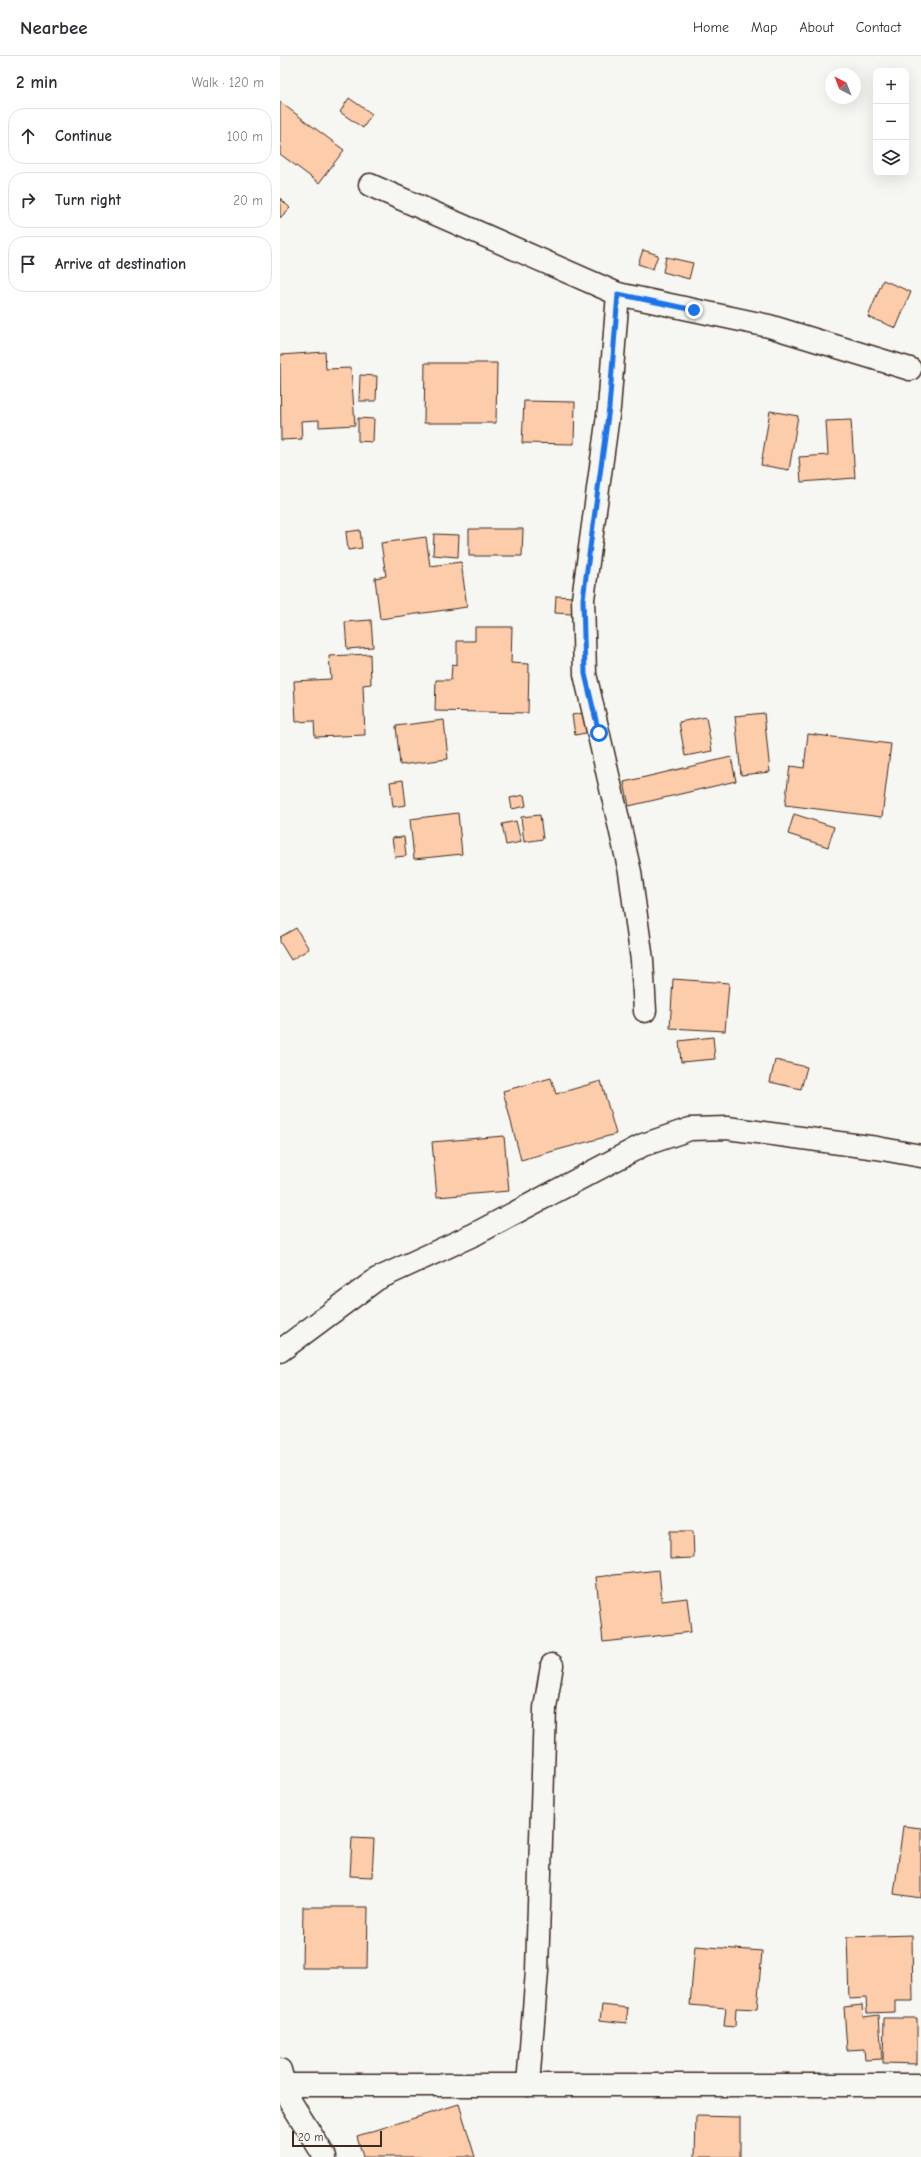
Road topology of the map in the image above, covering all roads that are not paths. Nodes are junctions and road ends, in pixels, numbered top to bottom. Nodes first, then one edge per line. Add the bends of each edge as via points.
1 (370, 185) dead end
2 (618, 294) junction
3 (910, 369) dead end
4 (645, 1011) dead end
5 (921, 1156) edge
6 (280, 1351) edge
7 (552, 1665) dead end
8 (282, 2078) edge
9 (528, 2085) junction
10 (921, 2085) edge
11 (325, 2157) edge

1 - 2 street
2 - 3 street via 769,326
2 - 4 street via 609,408 583,599 585,674 630,872 642,960
5 - 6 street via 727,1128 690,1129 643,1145 475,1234 377,1279
7 - 9 street via 545,1708 537,1971
8 - 9 street
8 - 11 street via 287,2096
9 - 10 street

